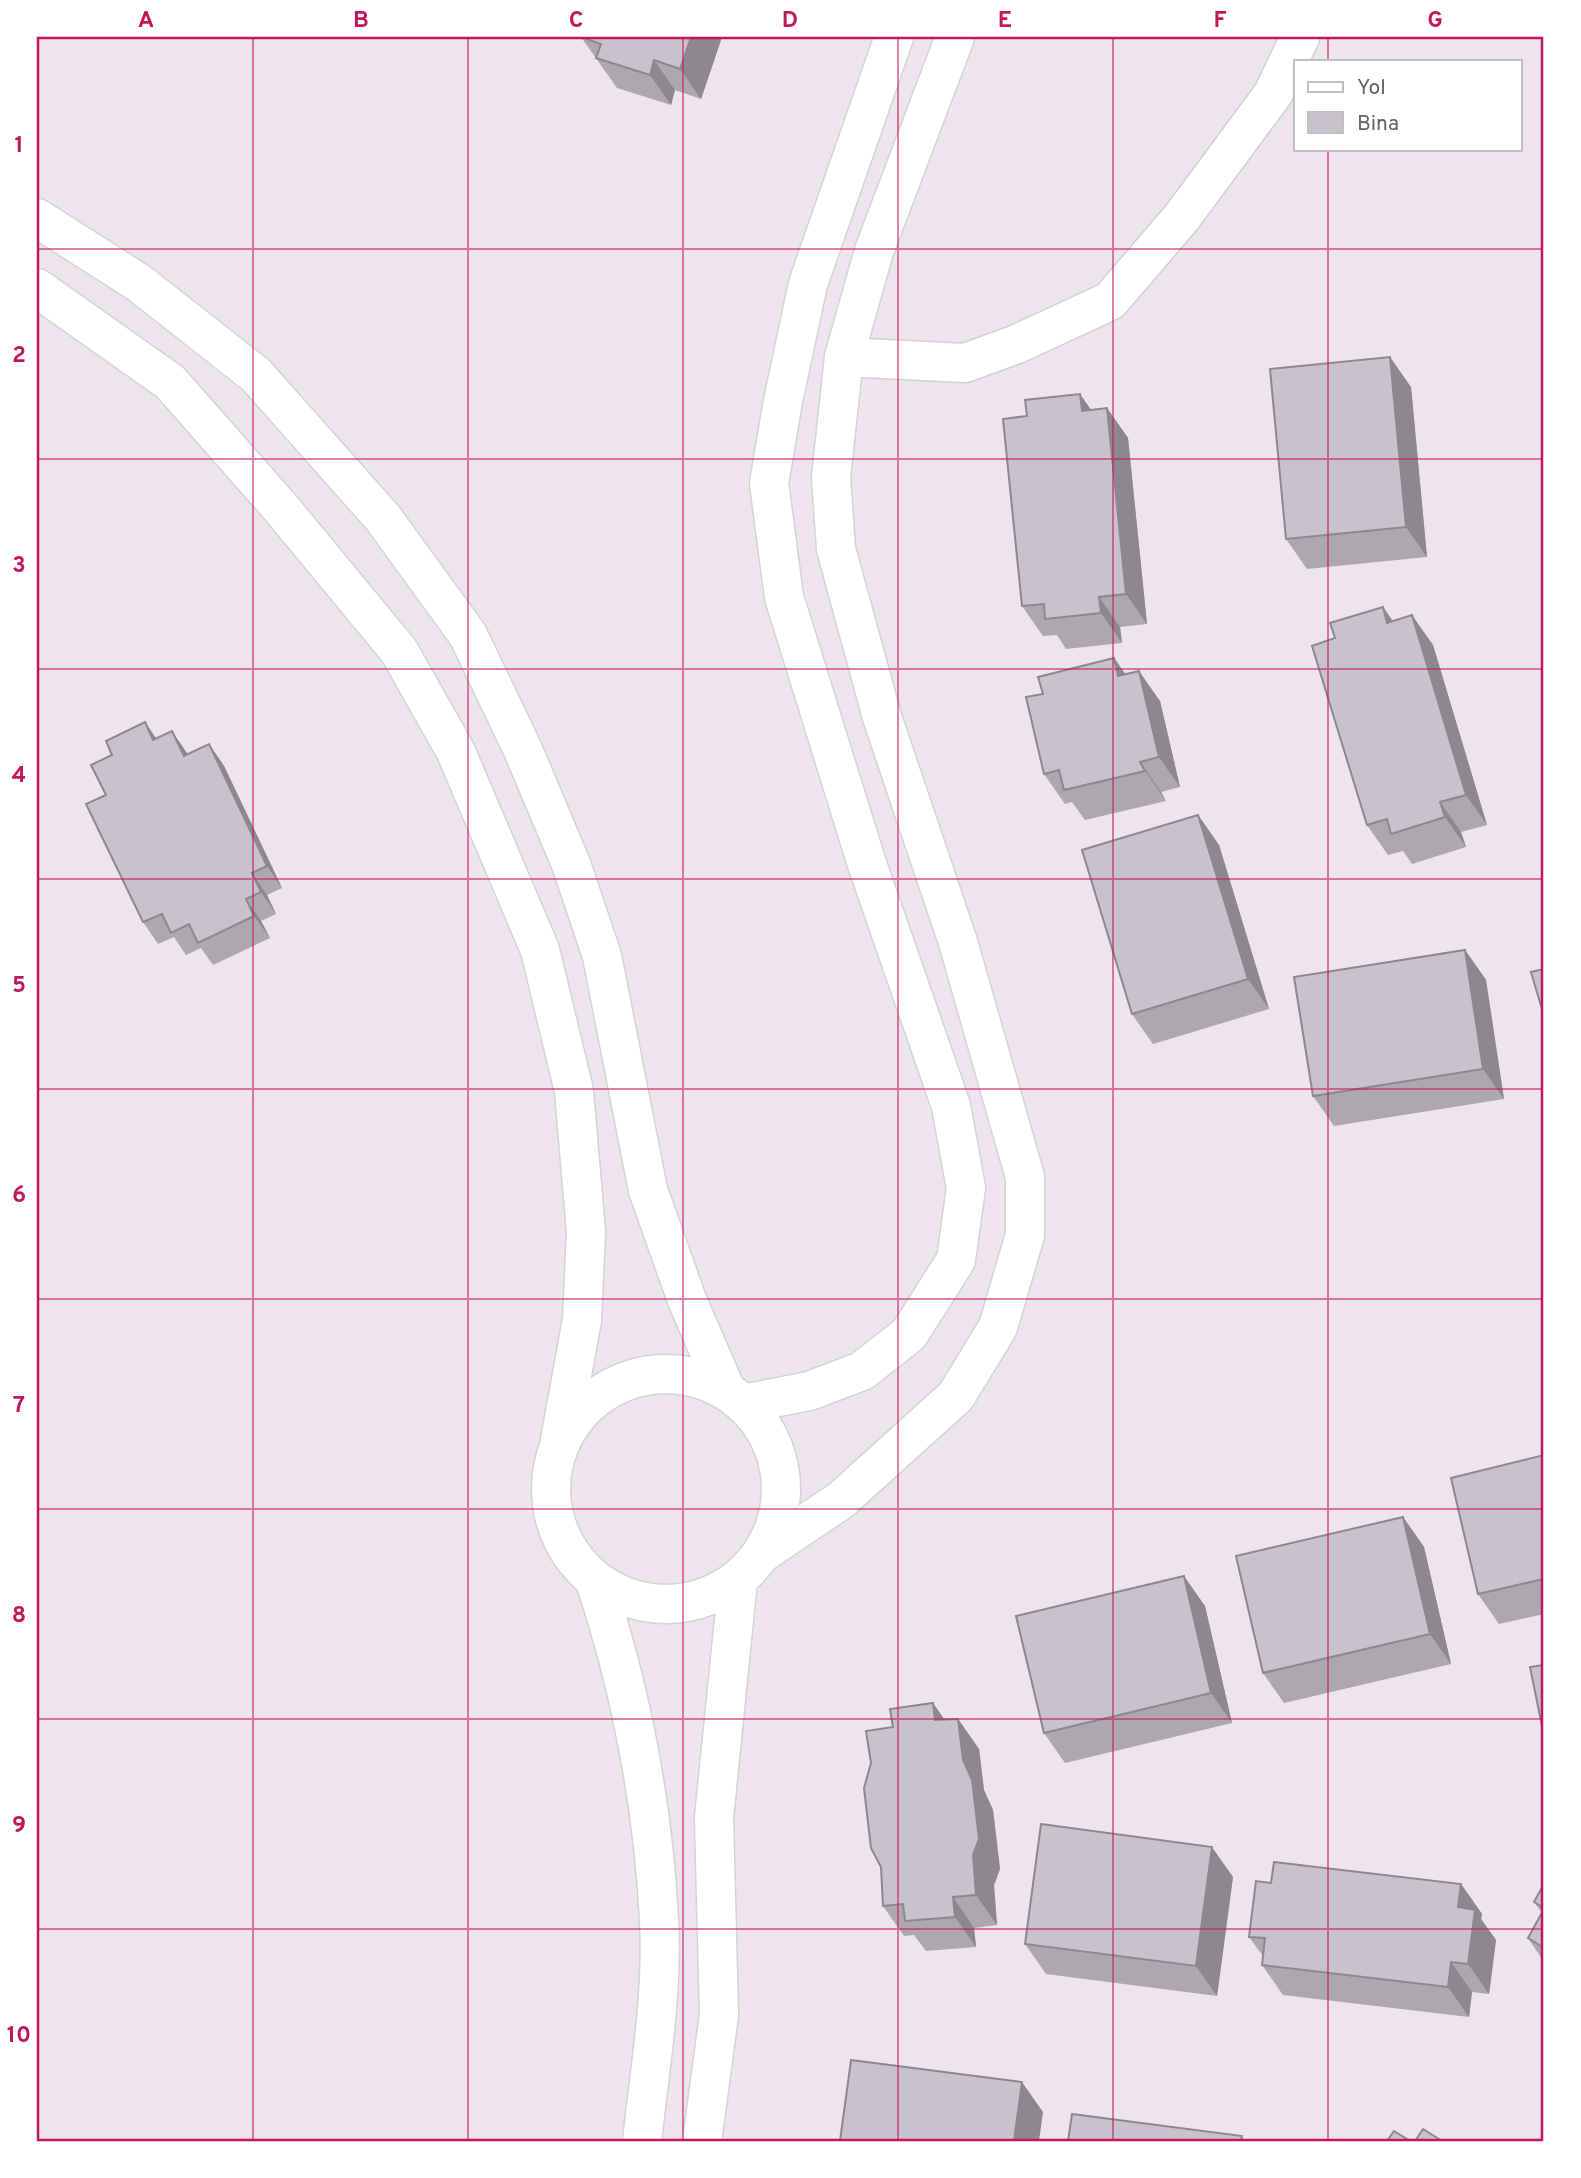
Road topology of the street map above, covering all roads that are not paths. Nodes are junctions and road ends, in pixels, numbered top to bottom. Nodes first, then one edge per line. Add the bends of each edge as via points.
1 (894, 37) edge
2 (955, 37) edge
3 (1300, 37) edge
4 (37, 218) edge
5 (37, 288) edge
6 (844, 357) junction
7 (734, 1396) junction
8 (560, 1440) junction
9 (764, 1552) junction
10 (738, 1580) junction
11 (595, 1581) junction
12 (642, 2141) edge
13 (702, 2141) edge

1 - 7 street via 807,284 769,483 784,597 867,864 951,1106 966,1188 956,1260 909,1335 862,1371 809,1391
2 - 6 street via 874,251
3 - 6 street via 1273,94 1182,217 1110,301 965,363
4 - 7 street via 139,283 256,375 383,517 468,635 523,750 575,877 602,956 648,1190 687,1300
5 - 8 street via 170,382 400,651 456,752 540,950 574,1091 586,1232 582,1320
6 - 9 street via 831,477 836,549 882,717 958,942 1025,1177 1025,1235 998,1327 956,1396 841,1500
7 - 8 street via 690,1375 652,1373 614,1385 582,1408
7 - 9 street via 753,1412 774,1444 782,1480 779,1517
8 - 11 street via 550,1478 552,1517 568,1552
9 - 10 street
10 - 11 street via 705,1598 669,1605 630,1600
10 - 13 street via 714,1818 719,2015
11 - 12 street via 612,1633 646,1790 659,1921 657,2010

